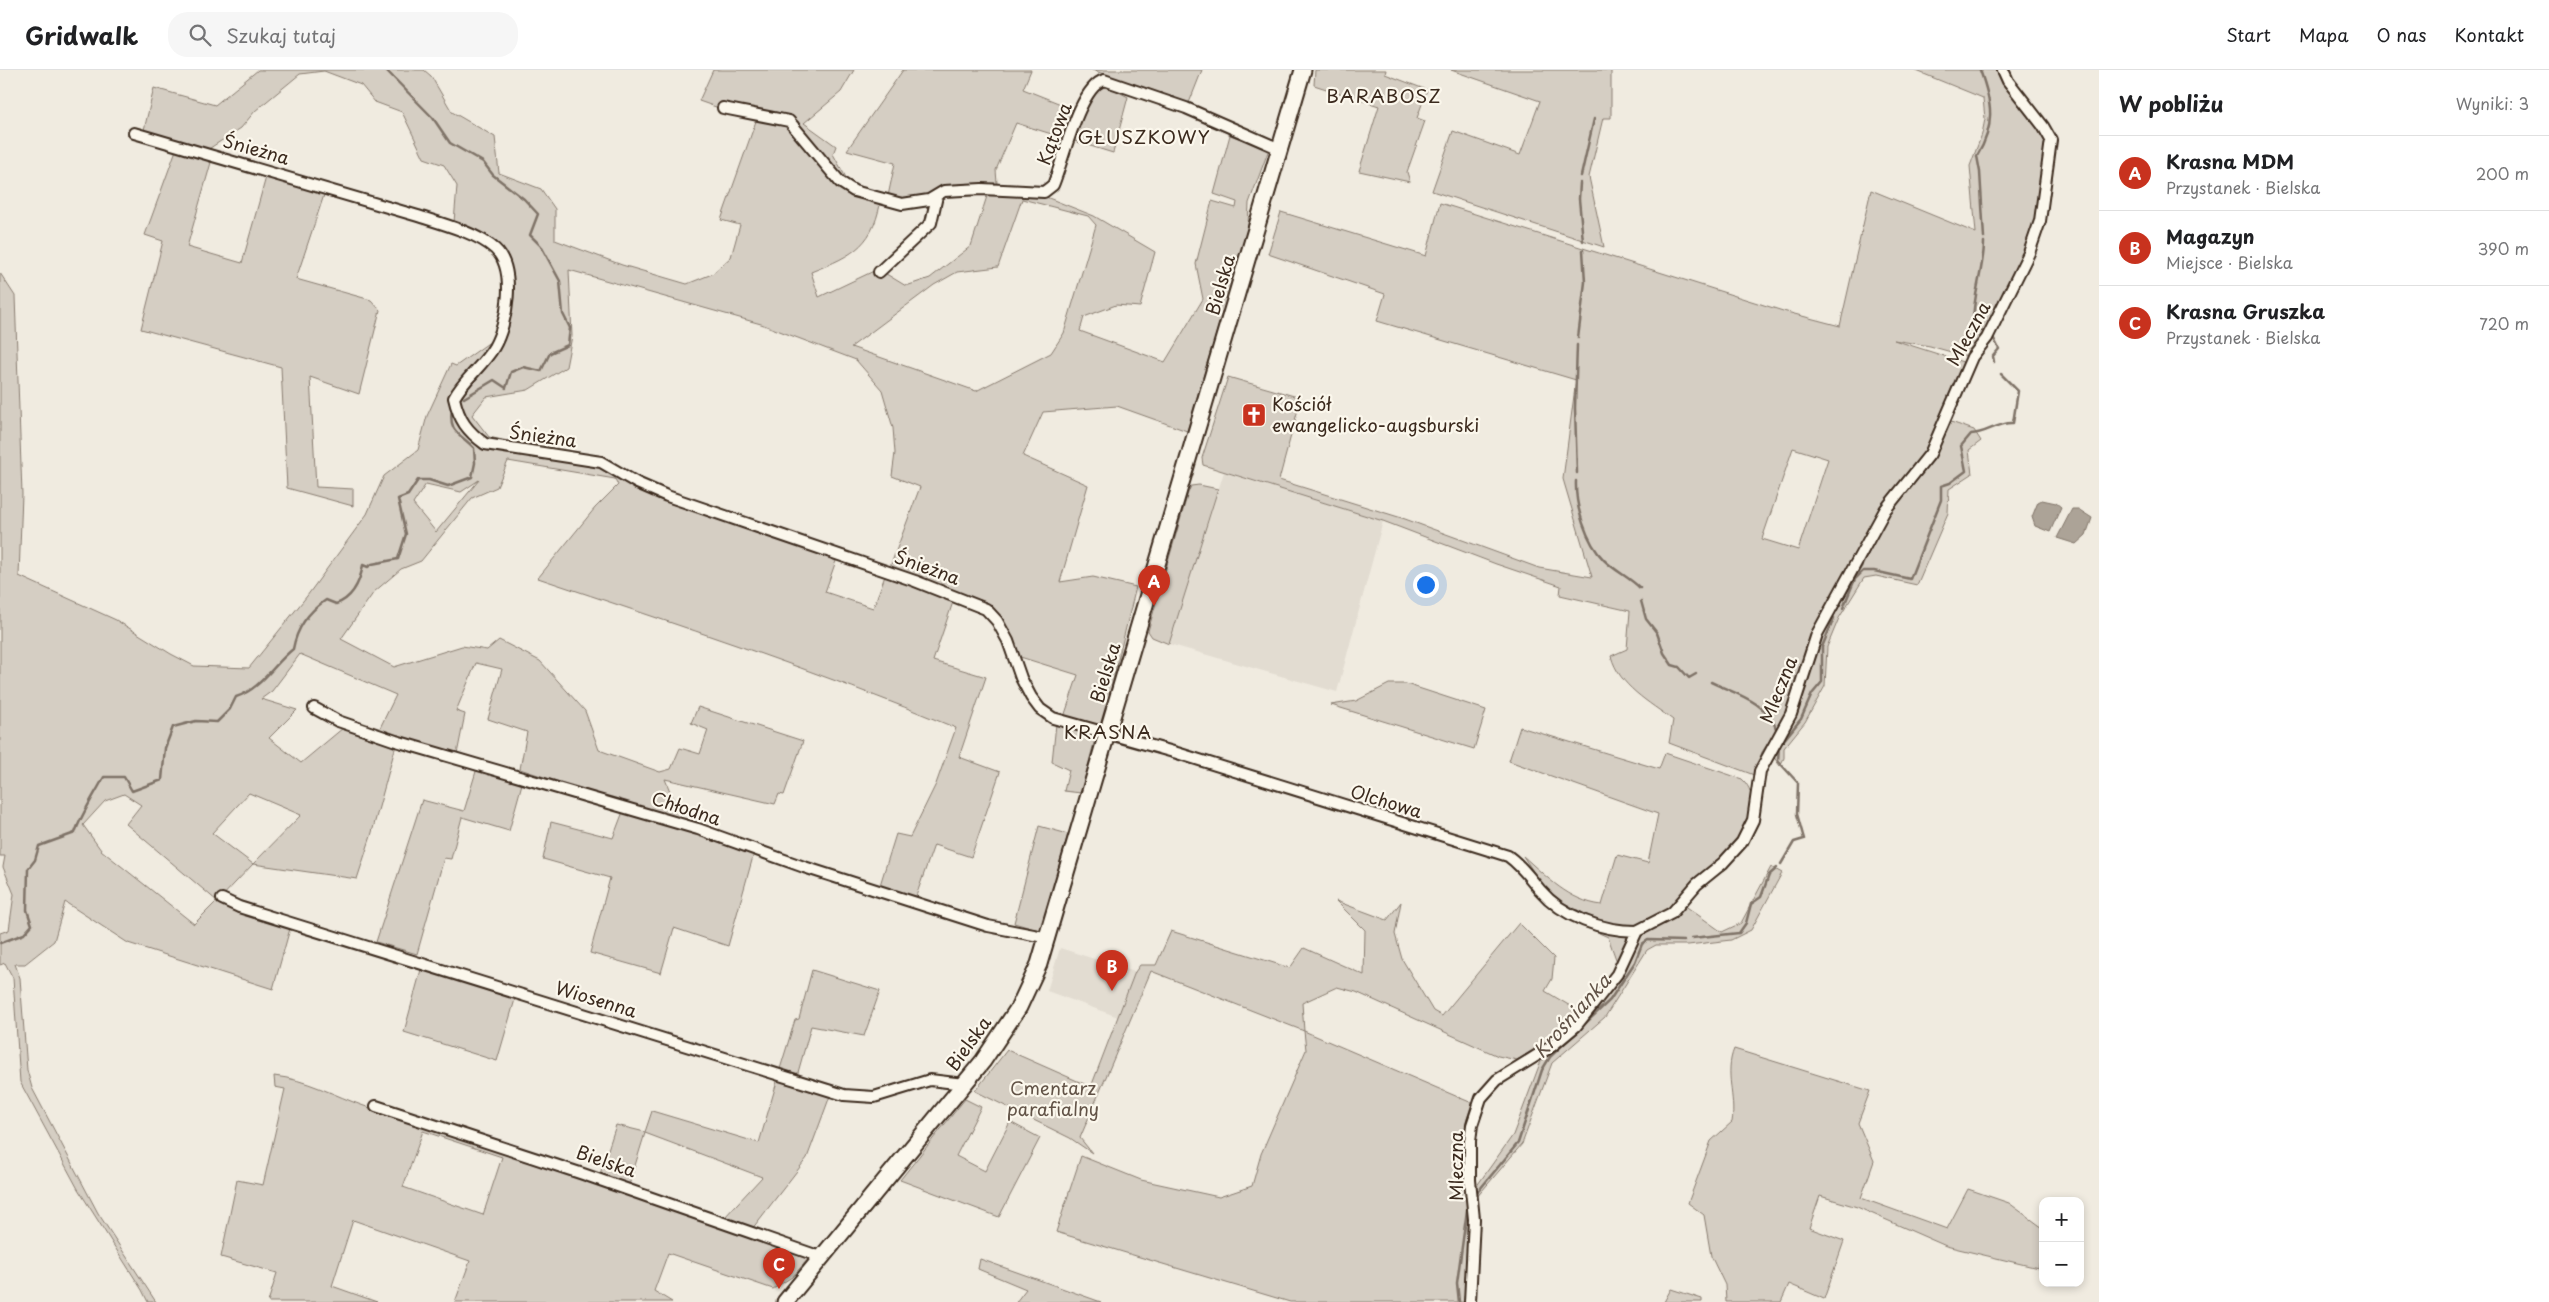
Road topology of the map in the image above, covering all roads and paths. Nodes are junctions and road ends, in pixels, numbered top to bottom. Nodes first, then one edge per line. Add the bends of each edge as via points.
1 (1303, 70) edge
2 (2003, 70) edge
3 (723, 108) dead end
4 (134, 133) dead end
5 (1280, 148) junction
6 (936, 196) junction
7 (878, 272) dead end
8 (314, 708) dead end
9 (1107, 734) junction
10 (222, 899) dead end
11 (1636, 931) junction
12 (1049, 938) junction
13 (964, 1084) junction
14 (376, 1106) dead end
15 (821, 1257) junction
16 (785, 1302) edge
17 (1470, 1302) edge

1 - 5 street, Bielska
2 - 11 street, Mleczna via 2051,140 2040,221 2029,253 1987,338 1972,357 1930,454 1885,510 1817,634 1791,714 1760,771 1752,820 1742,842 1697,884 1672,913
3 - 6 street, Kątowa via 789,121 840,182 854,191 902,204 918,204
4 - 9 street, Śnieżna via 418,216 454,228 495,249 502,260 509,295 501,334 454,398 461,422 472,434 485,444 509,450 601,462 667,496 915,580 986,609 1008,641 1021,678 1040,709 1053,718
5 - 6 street, Kątowa via 1186,108 1104,80 1096,84 1085,101 1053,185 1044,192 982,189 944,192
5 - 9 street, Bielska
6 - 7 street via 931,222
8 - 12 street, Chłodna via 338,721 396,741 689,826 988,926
9 - 11 street, Olchowa via 1508,856 1551,901 1567,912 1608,929
9 - 12 street, Bielska
10 - 13 street, Wiosenna via 239,907 844,1095 874,1097 930,1080
11 - 17 street, Mleczna via 1617,974 1576,1026 1552,1046 1496,1080 1481,1098 1470,1141 1474,1219
12 - 13 street, Bielska via 1019,1007
13 - 15 street, Bielska
14 - 15 street, Bielska
15 - 16 street, Bielska

